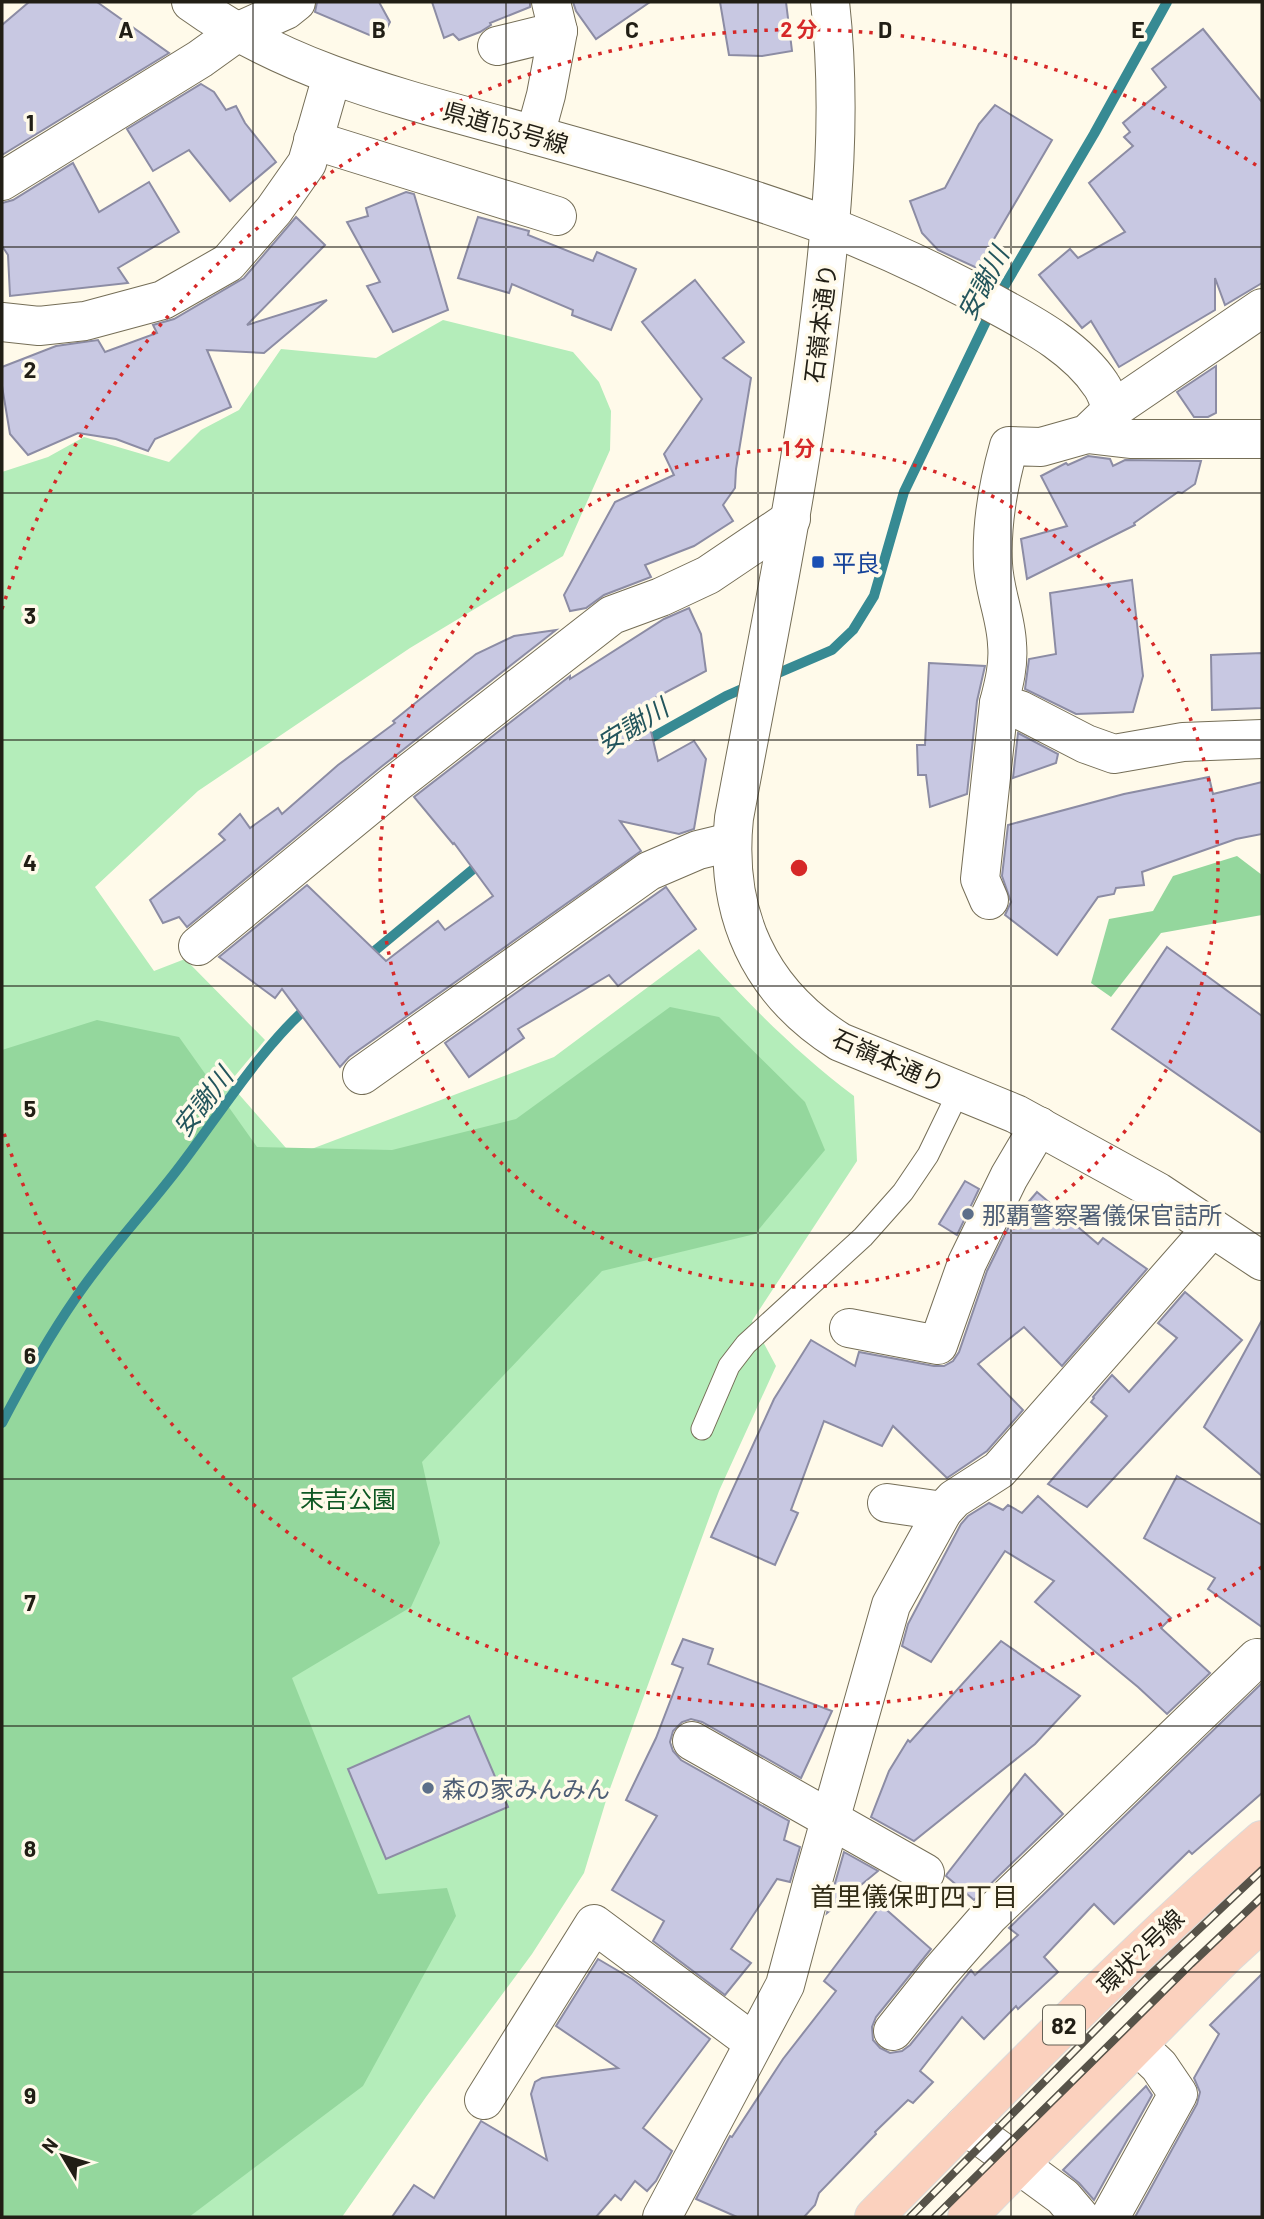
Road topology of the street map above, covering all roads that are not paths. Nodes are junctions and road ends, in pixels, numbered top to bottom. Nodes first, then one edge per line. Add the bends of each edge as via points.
1 (191, 2) edge
2 (296, 2) edge
3 (830, 2) edge
4 (554, 16) edge
5 (239, 31) junction
6 (497, 46) dead end
7 (332, 76) junction
8 (535, 135) junction
9 (313, 140) junction
10 (2, 181) edge
11 (557, 216) dead end
12 (831, 227) junction
13 (1262, 307) edge
14 (2, 322) edge
15 (1100, 422) junction
16 (1262, 439) edge
17 (791, 519) junction
18 (999, 703) junction
19 (1262, 739) edge
20 (731, 842) junction
21 (989, 900) dead end
22 (198, 946) dead end
23 (362, 1075) dead end
24 (959, 1091) junction
25 (1039, 1126) junction
26 (1212, 1228) junction
27 (1262, 1261) edge
28 (849, 1328) dead end
29 (702, 1429) dead end
30 (887, 1503) dead end
31 (943, 1511) junction
32 (1262, 1661) edge
33 (692, 1741) dead end
34 (830, 1820) junction
35 (1262, 1840) edge
36 (925, 1873) dead end
37 (1262, 1922) edge
38 (893, 2031) dead end
39 (754, 2043) junction
40 (1138, 2046) junction
41 (484, 2100) dead end
42 (965, 2125) junction
43 (1019, 2165) junction
44 (663, 2217) edge
45 (874, 2217) edge
46 (967, 2217) edge
47 (1080, 2217) edge
48 (1110, 2217) edge

1 - 5 street, 県道153号線
2 - 5 street
3 - 12 street, 石嶺本通り via 837,128
4 - 6 street
4 - 8 street via 547,95
5 - 7 street, 県道153号線
5 - 10 street
7 - 8 street, 県道153号線
7 - 9 street
8 - 12 street, 県道153号線 via 743,195
9 - 11 street
9 - 14 street via 307,163 228,263 163,300 85,321 39,326
12 - 15 street, 県道153号線 via 961,285 1053,338 1102,386
12 - 17 street, 石嶺本通り
13 - 15 street
15 - 16 street via 1130,439
15 - 18 street via 1041,447 1009,446 997,490 992,535 1007,644
17 - 20 street, 石嶺本通り
17 - 22 street via 708,575 612,615 395,784
18 - 19 street via 1114,754 1183,742
18 - 21 street via 980,879
20 - 23 street via 698,850 649,872
20 - 24 street, 石嶺本通り via 744,926 765,970 794,1007 840,1042
24 - 25 street, 石嶺本通り
24 - 29 lane via 929,1155 903,1192 863,1237 746,1344 729,1366
25 - 26 street, 石嶺本通り via 1158,1192
25 - 28 street via 967,1263 938,1345
26 - 27 street, 石嶺本通り
26 - 31 street via 999,1470
30 - 31 street
31 - 34 street via 891,1605
32 - 38 street via 1256,1658 989,1916
33 - 34 street
34 - 36 street
34 - 39 street via 785,1985
35 - 42 main road, 環状2号線 / 82 via 1114,1975
37 - 40 main road
39 - 41 street via 594,1924
39 - 44 street
40 - 43 main road
40 - 48 street via 1178,2094
42 - 43 street
42 - 45 main road, 環状2号線 / 82
43 - 46 main road
43 - 47 street via 1063,2197

